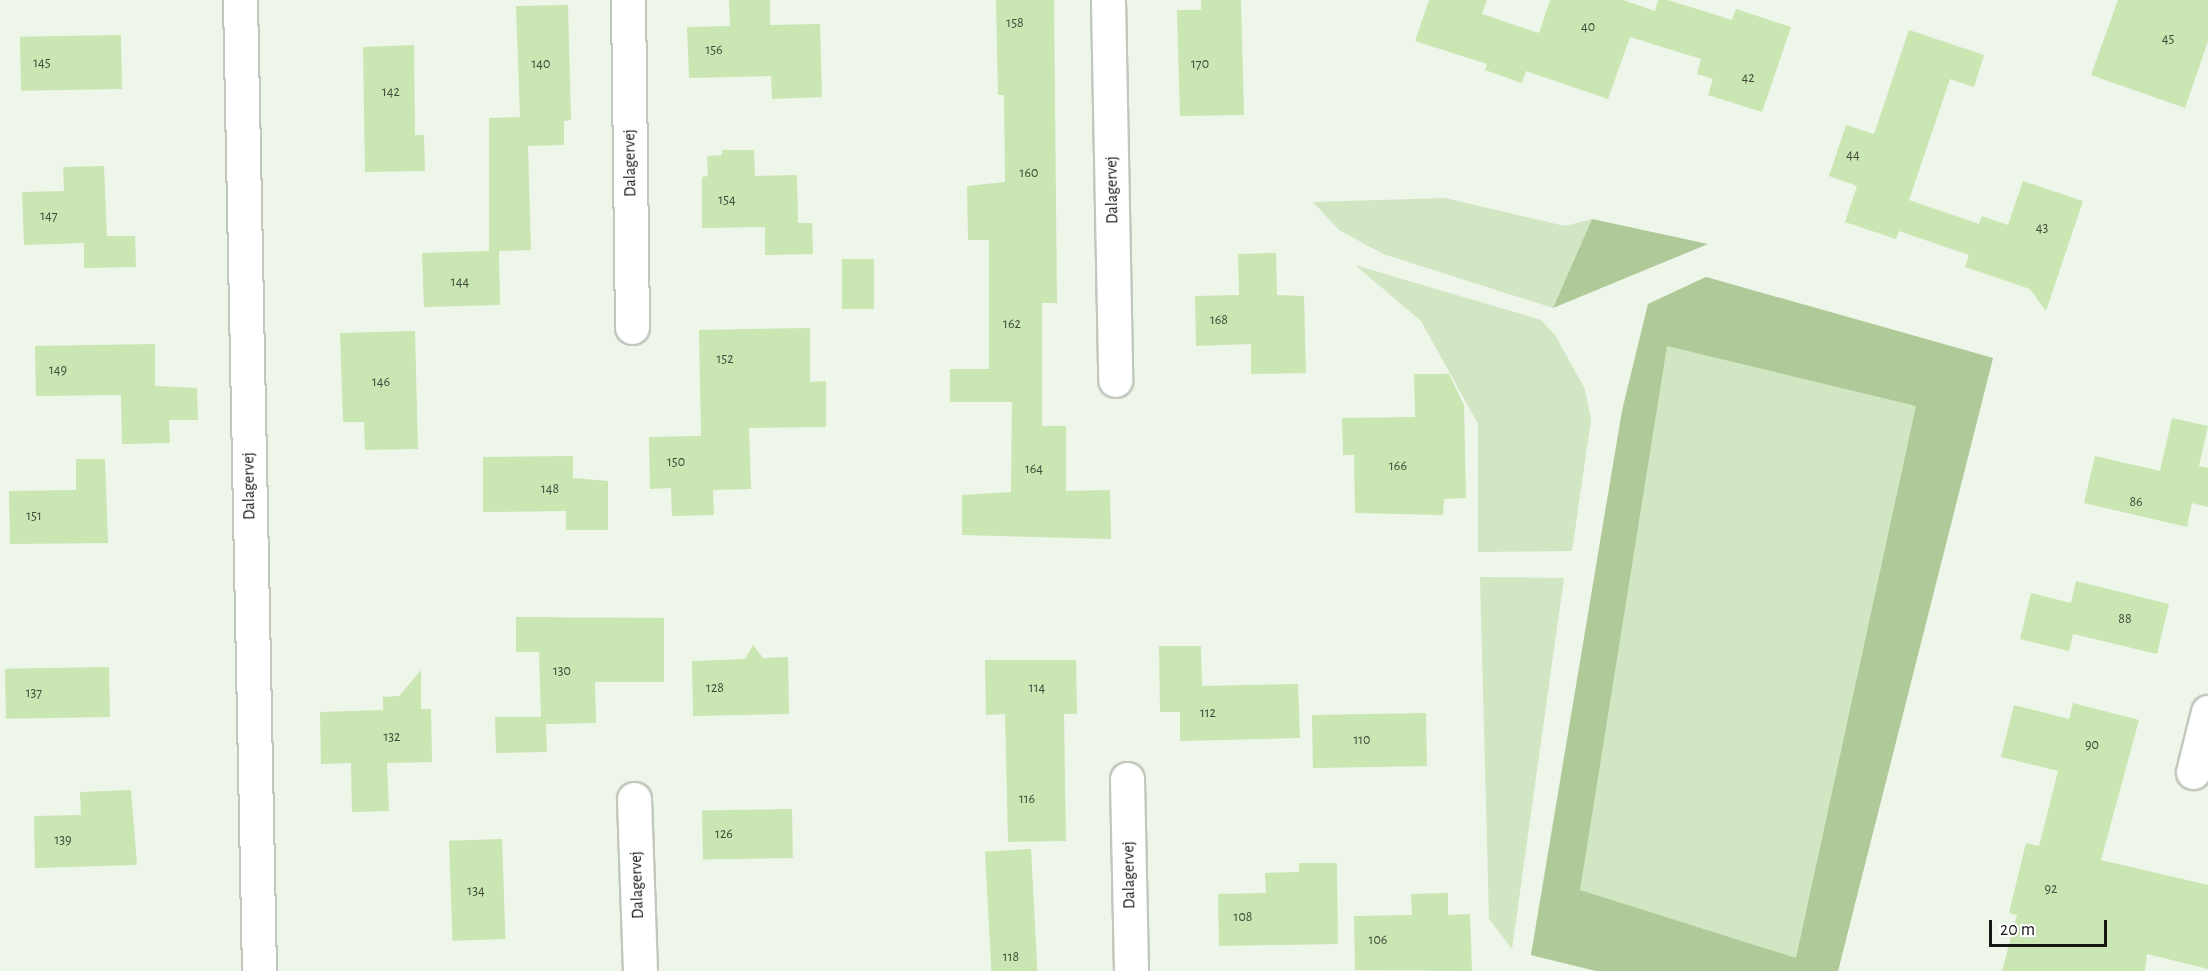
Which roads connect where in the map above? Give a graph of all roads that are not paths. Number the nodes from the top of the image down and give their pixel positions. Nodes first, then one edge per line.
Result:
1 (240, 0) edge
2 (628, 0) edge
3 (1108, 0) edge
4 (632, 327) dead end
5 (1115, 380) dead end
6 (2208, 711) edge
7 (2193, 772) dead end
8 (1127, 779) dead end
9 (634, 799) dead end
10 (259, 971) edge
11 (640, 971) edge
12 (1131, 971) edge

1 - 10 street, Dalagervej
2 - 4 street, Dalagervej
3 - 5 street, Dalagervej
6 - 7 street
8 - 12 street, Dalagervej
9 - 11 street, Dalagervej

